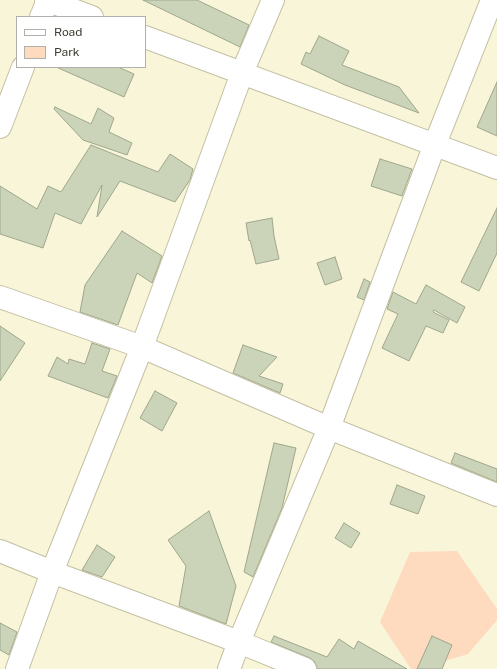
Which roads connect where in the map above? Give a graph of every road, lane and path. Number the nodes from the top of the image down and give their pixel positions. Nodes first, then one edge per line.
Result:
1 (273, 0) edge
2 (492, 0) edge
3 (46, 4) edge
4 (88, 16) edge
5 (146, 37) edge
6 (22, 68) edge
7 (242, 73) junction
8 (0, 127) edge
9 (436, 144) junction
10 (497, 168) edge
11 (0, 297) edge
12 (142, 346) junction
13 (329, 428) junction
14 (497, 495) edge
15 (0, 551) edge
16 (52, 572) junction
17 (239, 642) junction
18 (17, 669) edge
19 (229, 669) edge
20 (305, 669) edge

1 - 7 street
2 - 9 street
3 - 4 street
5 - 7 street
6 - 8 street
7 - 9 street
7 - 12 street
9 - 10 street
9 - 13 street
11 - 12 street
12 - 13 street
12 - 16 street
13 - 14 street
13 - 17 street
15 - 16 street
16 - 17 street
16 - 18 street
17 - 19 street
17 - 20 street

